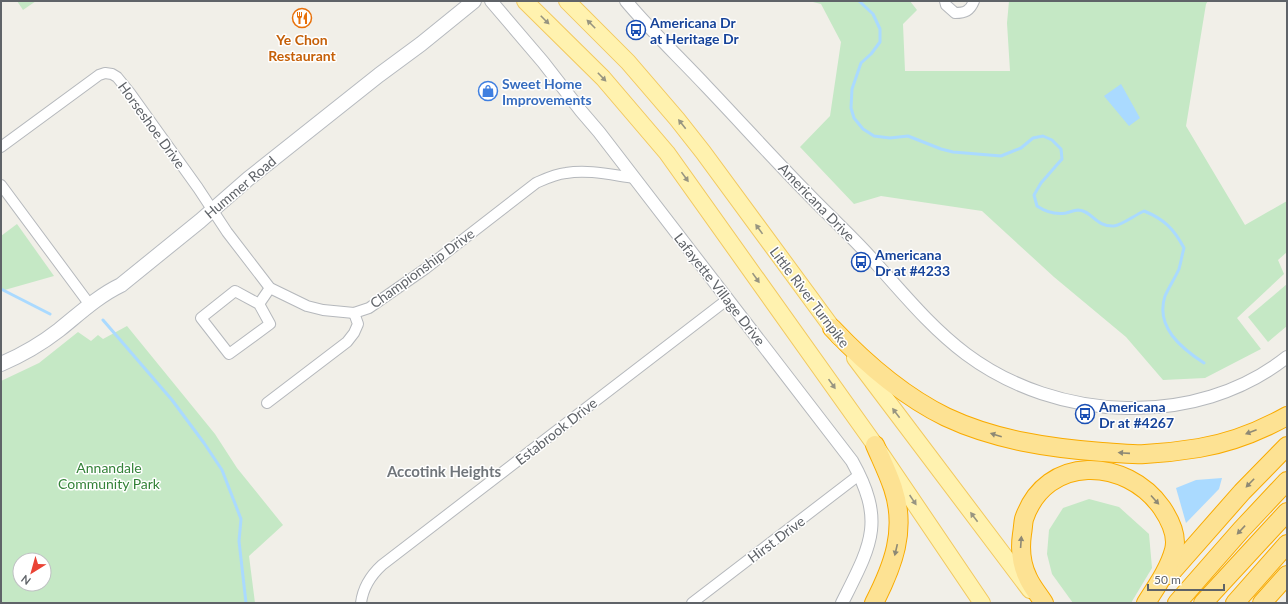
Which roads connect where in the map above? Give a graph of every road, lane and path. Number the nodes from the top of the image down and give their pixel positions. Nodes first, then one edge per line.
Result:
1 (474, 1) edge
2 (491, 1) edge
3 (525, 1) edge
4 (567, 1) edge
5 (946, 1) edge
6 (974, 1) edge
7 (627, 3) edge
8 (1, 147) edge
9 (634, 178) junction
10 (1, 185) edge
11 (212, 210) junction
12 (270, 288) junction
13 (728, 299) junction
14 (259, 304) junction
15 (90, 305) junction
16 (354, 312) junction
17 (832, 328) junction
18 (1287, 357) edge
19 (1, 364) edge
20 (267, 403) dead end
21 (1287, 416) edge
22 (875, 445) junction
23 (1287, 446) edge
24 (859, 475) junction
25 (1287, 481) edge
26 (1287, 512) edge
27 (1287, 544) edge
28 (1287, 575) edge
29 (361, 603) edge
30 (692, 603) edge
31 (842, 603) edge
32 (874, 603) edge
33 (982, 603) edge
34 (1041, 603) edge
35 (1044, 603) edge
36 (1146, 603) edge
37 (1177, 603) edge
38 (1203, 603) edge
39 (1235, 603) edge
40 (1262, 603) edge

1 - 11 main road, Hummer Road
2 - 9 street, Lafayette Village Drive
3 -> 22 main road
17 -> 4 main road, Little River Turnpike
5 - 6 street
7 - 18 street, Americana Drive
8 - 11 street, Horseshoe Drive
9 - 13 street, Lafayette Village Drive
9 - 16 street, Championship Drive
10 - 15 street
11 - 12 street, Championship Drive
11 - 15 main road, Hummer Road
12 - 14 street
12 - 16 street, Championship Drive
13 - 24 street, Lafayette Village Drive
13 - 29 street, Estabrook Drive
14 - 14 street
15 - 19 main road, Hummer Road
16 - 20 street
21 -> 17 highway
34 -> 17 main road, Little River Turnpike
22 -> 32 highway
22 -> 33 main road
23 -> 36 highway
24 - 30 street, Hirst Drive
24 - 31 street, Lafayette Village Drive
25 -> 37 highway
26 - 38 highway
27 - 39 highway
28 - 40 highway
35 -> 36 highway

